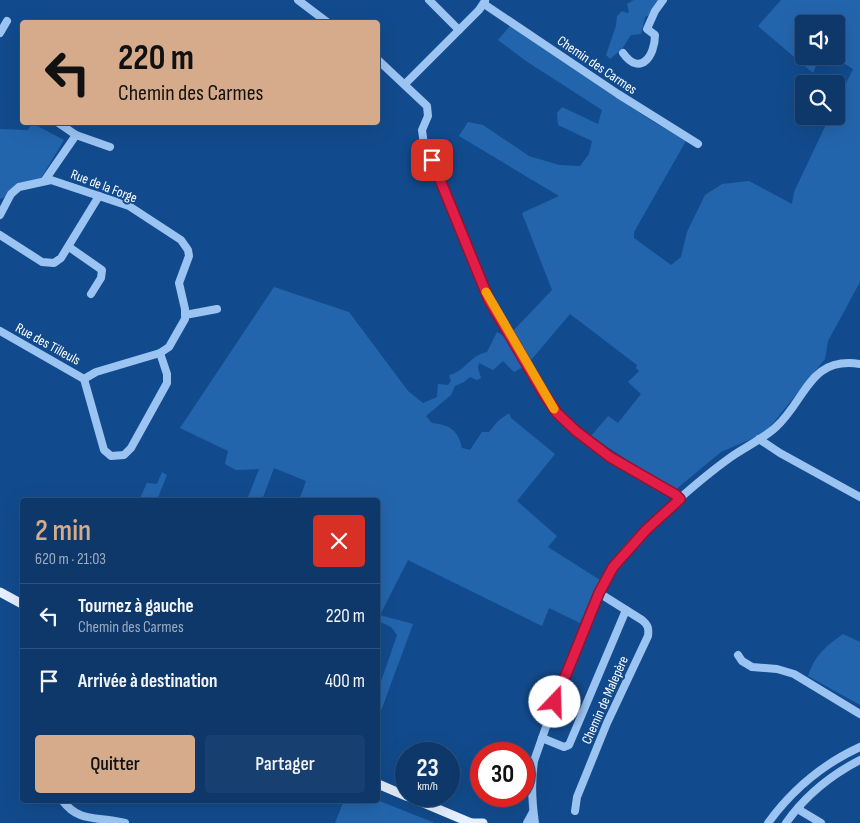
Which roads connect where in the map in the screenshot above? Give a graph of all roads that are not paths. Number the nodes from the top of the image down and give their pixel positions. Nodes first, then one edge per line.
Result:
1 (298, 0) edge
2 (429, 0) edge
3 (663, 0) edge
4 (485, 2) edge
5 (324, 20) edge
6 (7, 21) dead end
7 (459, 30) junction
8 (0, 33) edge
9 (623, 53) dead end
10 (380, 62) edge
11 (405, 84) junction
12 (61, 125) edge
13 (76, 135) junction
14 (698, 144) dead end
15 (110, 147) dead end
16 (45, 180) junction
17 (99, 196) junction
18 (1, 210) edge
19 (0, 235) edge
20 (69, 247) junction
21 (90, 294) dead end
22 (217, 309) dead end
23 (185, 314) junction
24 (0, 332) edge
25 (160, 353) junction
26 (860, 364) edge
27 (84, 379) junction
28 (759, 439) junction
29 (860, 497) edge
30 (680, 499) junction
31 (0, 592) edge
32 (599, 593) junction
33 (20, 603) edge
34 (626, 610) junction
35 (738, 655) dead end
36 (860, 714) edge
37 (542, 738) junction
38 (860, 747) edge
39 (860, 760) edge
40 (380, 785) edge
41 (395, 791) edge
42 (64, 803) edge
43 (432, 807) edge
44 (799, 807) junction
45 (575, 811) dead end
46 (533, 812) junction
47 (125, 823) edge
48 (471, 823) edge
49 (483, 823) edge
50 (527, 823) edge
51 (535, 823) edge
52 (768, 823) edge
53 (786, 823) edge
54 (821, 823) edge

1 - 5 street
2 - 7 street
3 - 9 street
4 - 7 street, Chemin des Carmes
4 - 14 street, Chemin des Carmes
6 - 8 street
7 - 11 street, Chemin des Carmes
10 - 11 street
11 - 30 street
12 - 13 street
13 - 15 street
13 - 16 street
16 - 17 street, Rue de la Forge
16 - 18 street, Rue de la Forge
17 - 20 street
17 - 23 street, Rue de la Forge
19 - 20 street
20 - 21 street
22 - 23 street
23 - 25 street
24 - 27 street, Rue des Tilleuls
25 - 27 street, Rue des Tilleuls
25 - 27 street, Rue des Tilleuls
26 - 28 street
28 - 29 street
28 - 30 street
30 - 32 street
31 - 33 main road
32 - 34 street, Chemin de Malepère
32 - 37 street
34 - 37 street, Chemin de Malepère
34 - 45 street, Chemin de Malepère
35 - 36 street
37 - 46 street
38 - 52 street
39 - 44 street
40 - 41 main road
42 - 47 street
43 - 48 main road
44 - 53 street
44 - 54 street
46 - 50 street
46 - 51 street
48 - 49 main road

